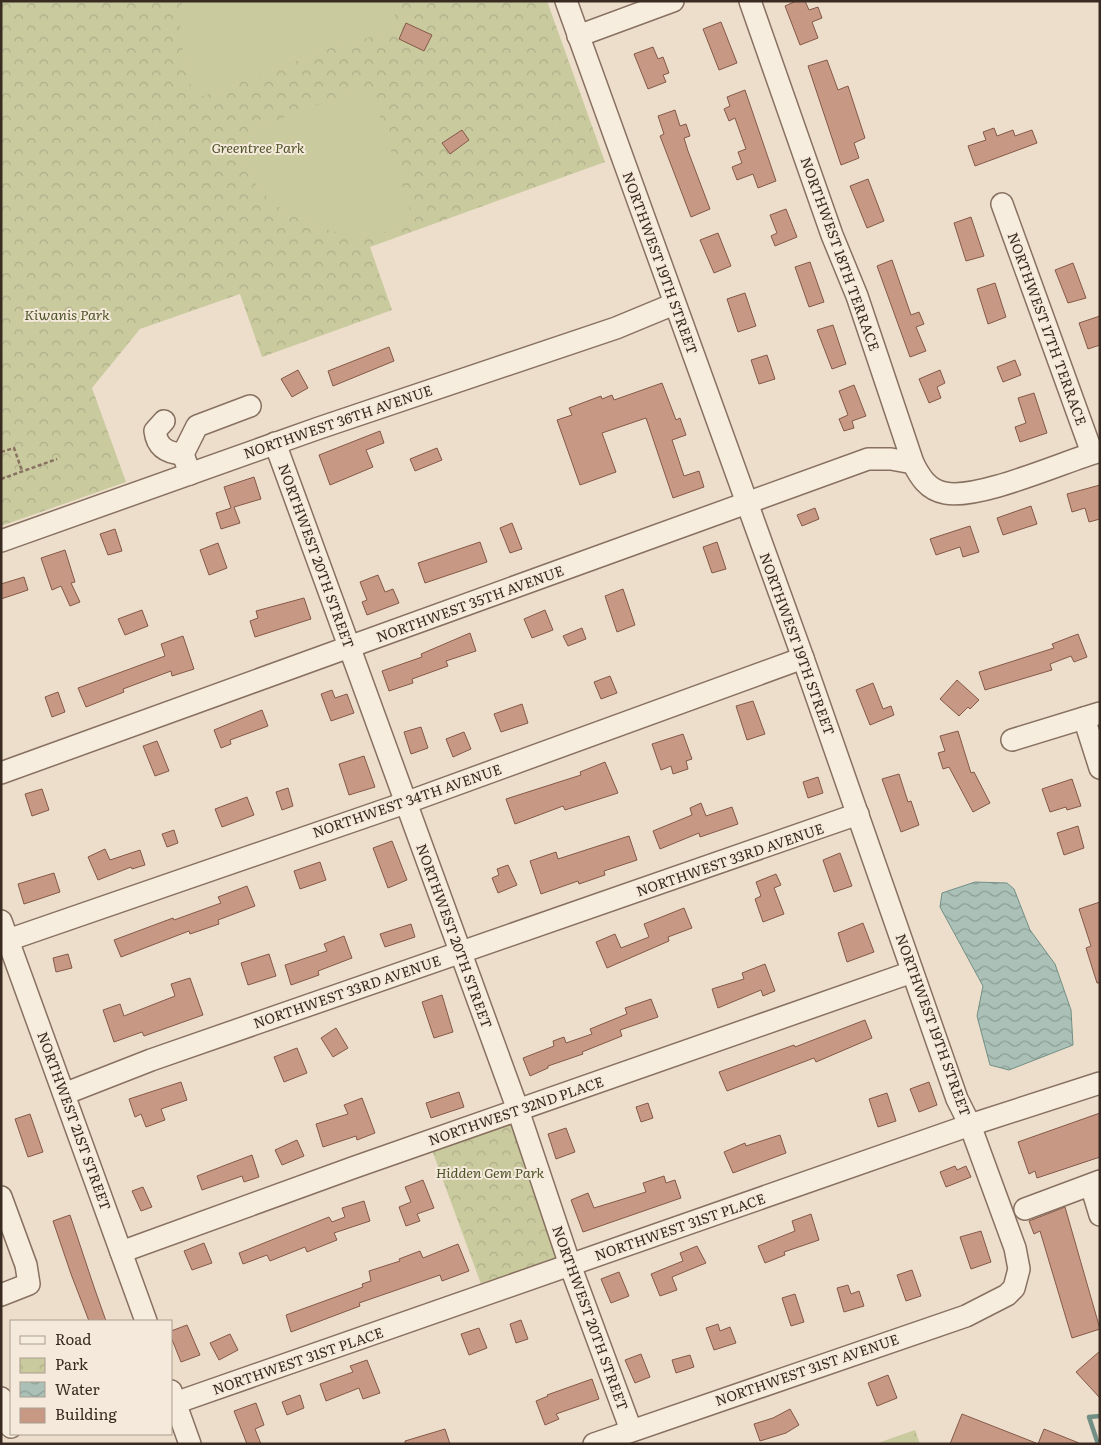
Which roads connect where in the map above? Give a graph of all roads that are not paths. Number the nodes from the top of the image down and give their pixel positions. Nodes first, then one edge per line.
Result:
1 (566, 1) edge
2 (673, 1) edge
3 (750, 1) edge
4 (578, 36) junction
5 (1002, 204) dead end
6 (674, 304) junction
7 (250, 406) dead end
8 (197, 426) junction
9 (275, 443) junction
10 (1096, 452) edge
11 (182, 454) junction
12 (913, 463) junction
13 (190, 474) junction
14 (747, 505) junction
15 (1, 541) edge
16 (349, 648) junction
17 (804, 658) junction
18 (1092, 715) edge
19 (1012, 740) dead end
20 (1100, 768) edge
21 (1, 773) edge
22 (405, 803) junction
23 (858, 814) junction
24 (5, 930) edge
25 (461, 954) junction
26 (912, 972) junction
27 (1100, 1083) edge
28 (64, 1094) junction
29 (518, 1110) junction
30 (970, 1125) junction
31 (1095, 1183) edge
32 (1, 1197) edge
33 (1026, 1208) dead end
34 (1100, 1215) edge
35 (121, 1252) junction
36 (570, 1265) junction
37 (1014, 1288) joint
38 (1, 1294) edge
39 (146, 1320) edge
40 (173, 1397) edge
41 (1, 1398) edge
42 (10, 1424) edge
43 (631, 1430) junction
44 (190, 1444) edge
45 (594, 1444) edge

1 - 4 street, NORTHWEST 19TH STREET
2 - 4 street
3 - 12 street, NORTHWEST 18TH TERRACE
4 - 6 street, NORTHWEST 19TH STREET
5 - 10 street, NORTHWEST 17TH TERRACE
6 - 9 street, NORTHWEST 36TH AVENUE
6 - 14 street, NORTHWEST 19TH STREET
7 - 8 street
8 - 11 street
8 - 11 street
9 - 13 street, NORTHWEST 36TH AVENUE
9 - 16 street, NORTHWEST 20TH STREET
10 - 12 street, NORTHWEST 18TH TERRACE
11 - 13 street
12 - 14 street, NORTHWEST 35TH AVENUE
13 - 15 street, NORTHWEST 36TH AVENUE
14 - 16 street, NORTHWEST 35TH AVENUE
14 - 17 street, NORTHWEST 19TH STREET
16 - 21 street, NORTHWEST 35TH AVENUE
16 - 22 street, NORTHWEST 20TH STREET
17 - 22 street, NORTHWEST 34TH AVENUE
17 - 23 street, NORTHWEST 19TH STREET
18 - 19 street
18 - 20 street
22 - 24 street, NORTHWEST 34TH AVENUE
22 - 25 street, NORTHWEST 20TH STREET
23 - 25 street, NORTHWEST 33RD AVENUE
23 - 26 street, NORTHWEST 19TH STREET
24 - 28 street, NORTHWEST 21ST STREET
25 - 28 street, NORTHWEST 33RD AVENUE
25 - 29 street, NORTHWEST 20TH STREET
26 - 29 street, NORTHWEST 32ND PLACE
26 - 30 street, NORTHWEST 19TH STREET
27 - 30 street, NORTHWEST 31ST PLACE
28 - 35 street, NORTHWEST 21ST STREET
29 - 35 street, NORTHWEST 32ND PLACE
29 - 36 street, NORTHWEST 20TH STREET
30 - 36 street, NORTHWEST 31ST PLACE
30 - 37 street, NORTHWEST 19TH STREET
31 - 33 street
31 - 34 street
32 - 38 street
35 - 39 street, NORTHWEST 21ST STREET
36 - 40 street, NORTHWEST 31ST PLACE
36 - 43 street, NORTHWEST 20TH STREET
37 - 43 street, NORTHWEST 31ST AVENUE
40 - 44 street
41 - 42 street
43 - 45 street, NORTHWEST 31ST AVENUE

